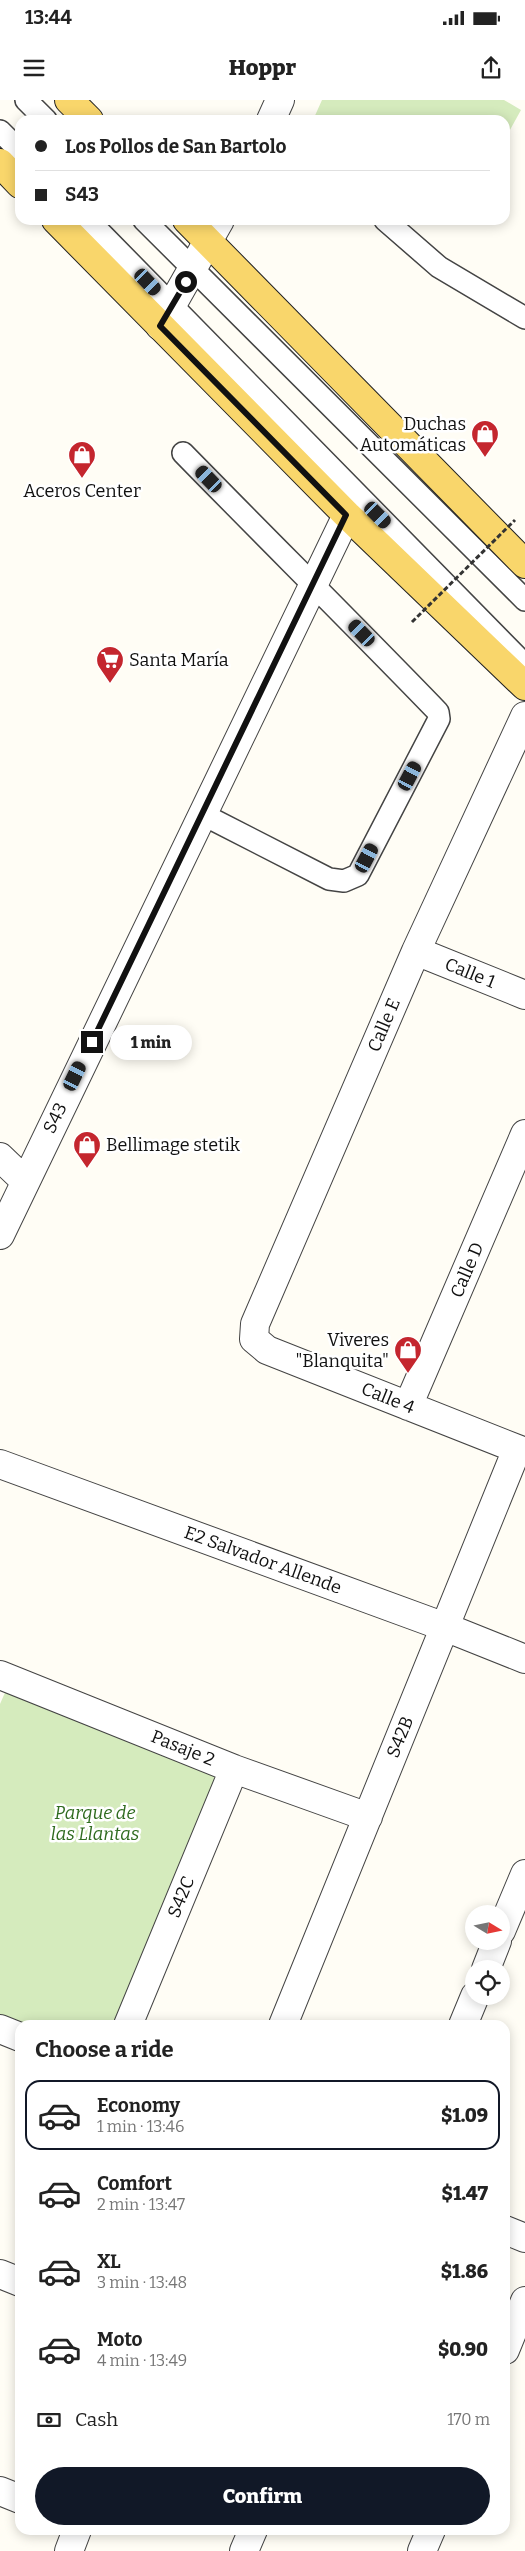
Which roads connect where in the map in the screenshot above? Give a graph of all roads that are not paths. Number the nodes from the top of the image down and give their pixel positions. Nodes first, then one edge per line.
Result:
1 (26, 100) edge
2 (69, 100) edge
3 (41, 115) edge
4 (84, 115) edge
5 (0, 131) edge
6 (15, 146) edge
7 (0, 163) edge
8 (15, 179) edge
9 (62, 225) edge
10 (92, 225) edge
11 (149, 225) edge
12 (199, 225) edge
13 (391, 225) edge
14 (214, 231) edge
15 (193, 269) junction
16 (166, 316) junction
17 (525, 318) edge
18 (183, 453) dead end
19 (346, 515) junction
20 (525, 564) edge
21 (312, 585) junction
22 (525, 600) edge
23 (525, 666) edge
24 (525, 686) edge
25 (525, 716) edge
26 (202, 814) junction
27 (416, 951) junction
28 (525, 996) edge
29 (525, 1134) edge
30 (0, 1157) edge
31 (25, 1182) junction
32 (0, 1235) edge
33 (254, 1339) joint
34 (408, 1406) junction
35 (521, 1450) edge
36 (0, 1464) edge
37 (445, 1627) junction
38 (525, 1659) edge
39 (0, 1675) edge
40 (234, 1769) junction
41 (368, 1817) junction
42 (525, 1874) edge
43 (510, 1910) edge
44 (471, 2005) edge
45 (130, 2020) edge
46 (285, 2020) edge
47 (465, 2020) edge
48 (0, 2029) edge
49 (15, 2035) edge
50 (510, 2232) edge
51 (525, 2238) edge
52 (0, 2274) edge
53 (15, 2280) edge
54 (525, 2301) edge
55 (510, 2338) edge
56 (0, 2491) edge
57 (15, 2497) edge
58 (75, 2535) edge
59 (251, 2535) edge
60 (429, 2535) edge
61 (69, 2551) edge
62 (244, 2551) edge
63 (422, 2551) edge

1 - 3 lane
2 - 4 main road
5 - 6 lane
7 - 8 main road
9 - 16 main road
10 - 16 lane
11 - 15 lane
12 - 14 main road
13 - 17 lane
14 - 15 street
14 - 20 main road
15 - 16 street
15 - 22 lane
16 - 19 main road
16 - 23 lane
18 - 21 lane
19 - 21 street, S43
19 - 24 main road
21 - 26 street, S43
21 - 26 lane
25 - 27 street, Calle E
26 - 31 street, S43
27 - 28 street, Calle 1
27 - 33 street, Calle E
29 - 34 street, Calle D
30 - 31 street
31 - 32 street, S43
33 - 34 street, Calle 4
34 - 35 street, Calle 4
35 - 37 street, S42B
36 - 37 street, E2 Salvador Allende
37 - 38 street, E2 Salvador Allende
37 - 41 street, S42B
39 - 40 street, Pasaje 2
40 - 41 street, Pasaje 2
40 - 45 street, S42C
41 - 46 street, S42B
42 - 43 street
44 - 47 street
48 - 49 street
50 - 51 street
52 - 53 street
54 - 55 street
56 - 57 street
58 - 61 street
59 - 62 street
60 - 63 street

